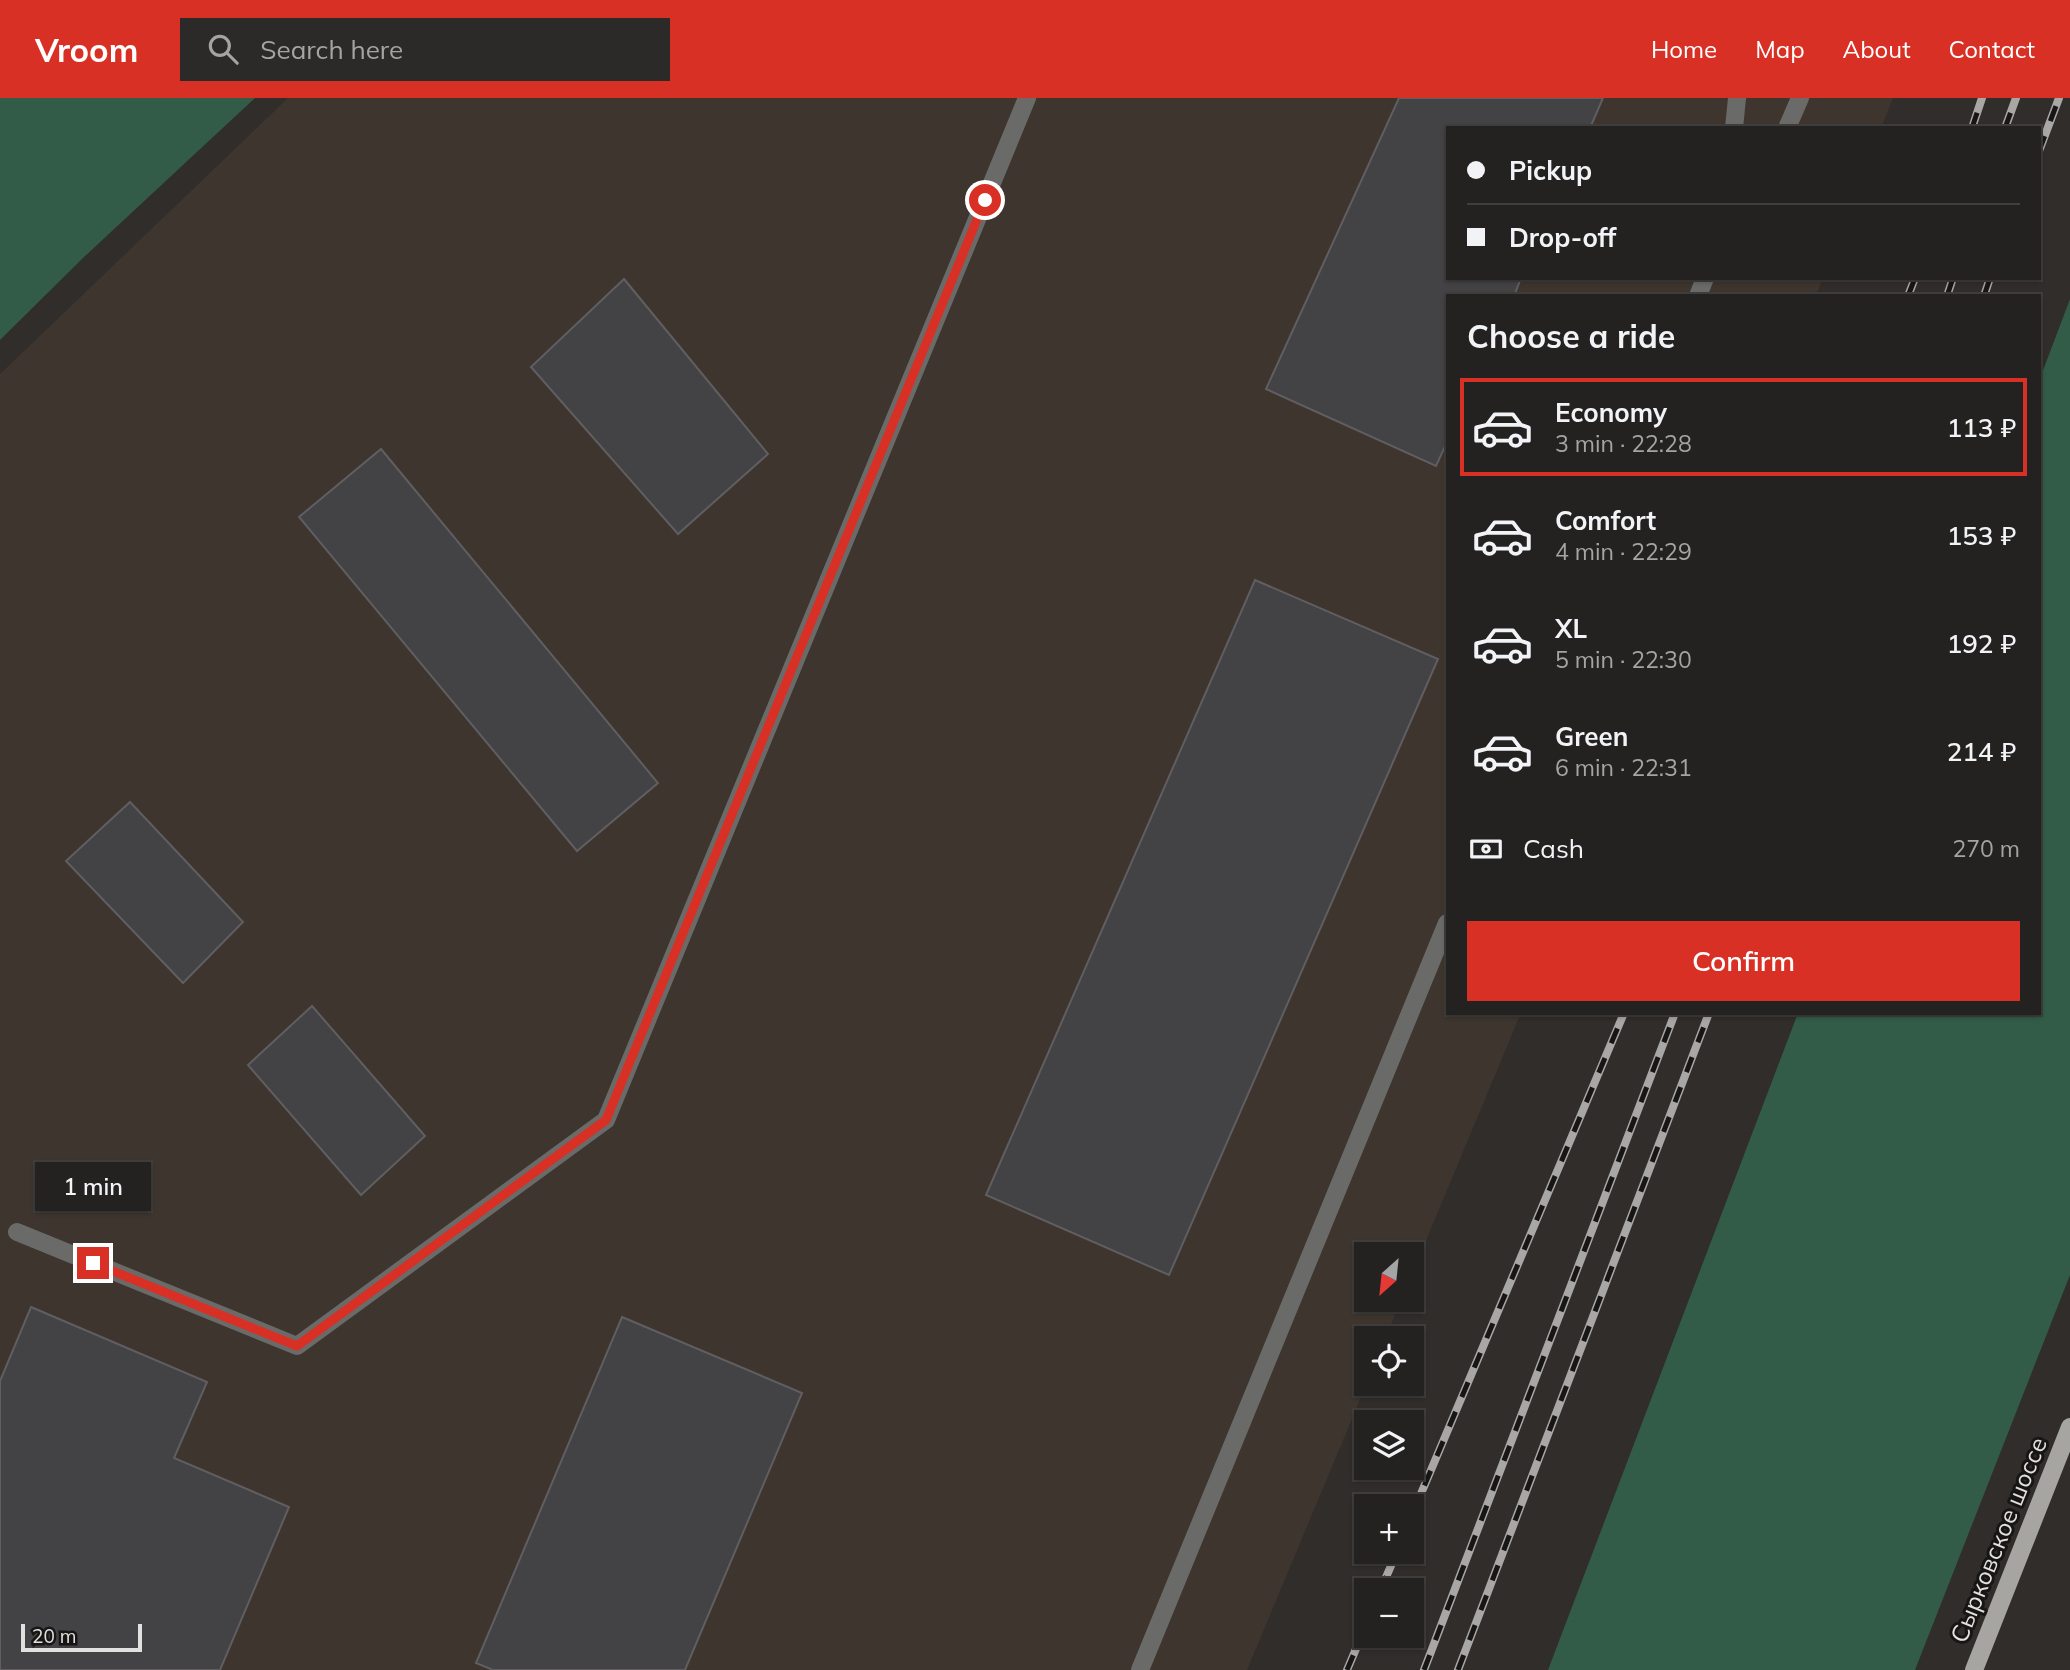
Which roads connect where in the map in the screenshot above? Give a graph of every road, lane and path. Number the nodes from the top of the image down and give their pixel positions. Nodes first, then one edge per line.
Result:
1 (1027, 98) edge
2 (1737, 98) edge
3 (1800, 98) edge
4 (1734, 126) edge
5 (1788, 126) edge
6 (1446, 925) edge
7 (17, 1232) dead end
8 (2070, 1427) edge
9 (1140, 1670) edge
10 (1974, 1670) edge

1 - 7 lane
2 - 4 lane
3 - 5 lane
6 - 9 lane
8 - 10 main road, Сырковское шоссе

